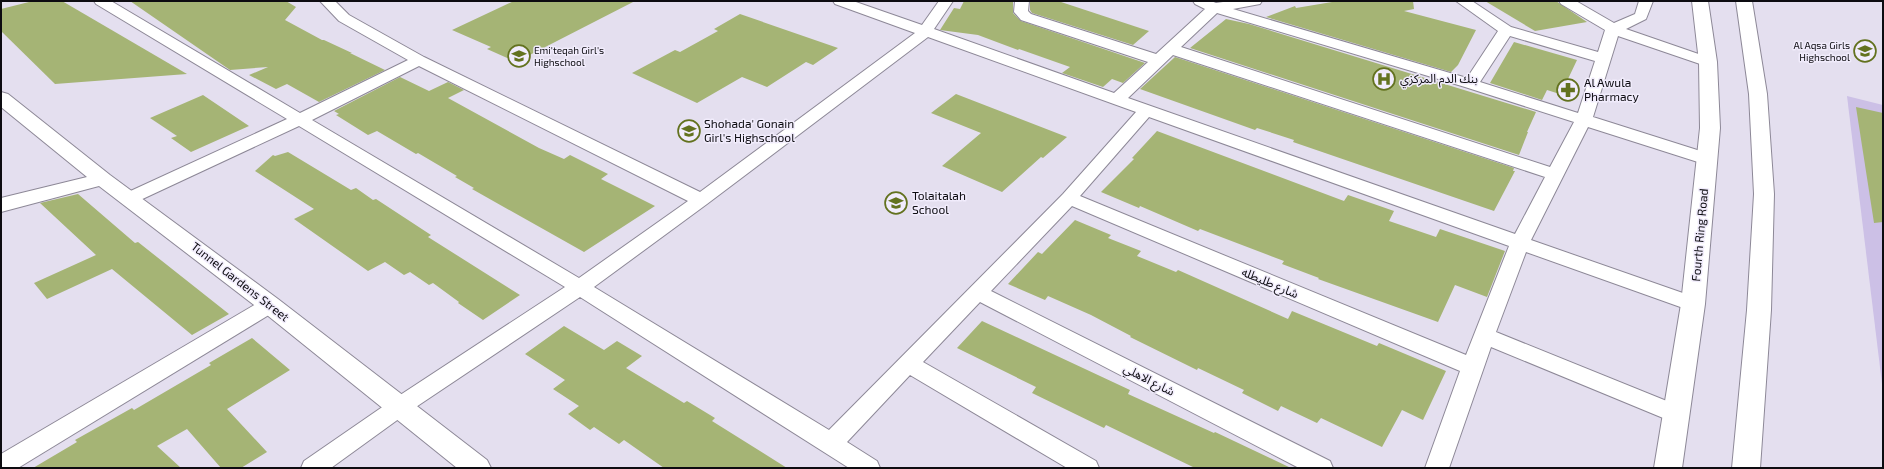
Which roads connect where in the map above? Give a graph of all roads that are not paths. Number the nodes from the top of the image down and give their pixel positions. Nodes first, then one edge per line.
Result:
1 (101, 1) edge
2 (327, 1) edge
3 (840, 1) edge
4 (946, 1) edge
5 (1022, 1) edge
6 (1200, 1) edge
7 (1255, 1) edge
8 (1463, 1) edge
9 (1566, 1) edge
10 (1646, 1) edge
11 (1700, 1) edge
12 (1744, 1) edge
13 (1214, 8) junction
14 (1613, 29) junction
15 (1506, 30) junction
16 (925, 32) junction
17 (1171, 49) junction
18 (1604, 59) junction
19 (419, 60) junction
20 (1158, 60) junction
21 (1708, 62) junction
22 (1471, 84) junction
23 (1, 98) edge
24 (1117, 99) junction
25 (1146, 110) junction
26 (1584, 119) junction
27 (299, 120) junction
28 (1707, 159) junction
29 (1556, 175) junction
30 (103, 178) junction
31 (130, 198) junction
32 (1069, 198) junction
33 (701, 200) junction
34 (1, 205) edge
35 (1520, 243) junction
36 (580, 288) junction
37 (977, 292) junction
38 (1693, 304) junction
39 (270, 305) junction
40 (1485, 336) junction
41 (908, 364) junction
42 (1472, 367) junction
43 (399, 407) junction
44 (1676, 414) junction
45 (831, 444) junction
46 (1, 466) edge
47 (313, 468) edge
48 (476, 468) edge
49 (868, 468) edge
50 (1087, 468) edge
51 (1321, 468) edge
52 (1437, 468) edge
53 (1668, 468) edge
54 (1746, 468) edge

1 - 27 street
2 - 19 street
3 - 16 street
4 - 16 street
5 - 20 street
6 - 13 street
7 - 13 street
8 - 15 street
9 - 14 street
10 - 14 street
11 - 21 main road, Fourth Ring Road
12 - 54 main road
13 - 17 street
13 - 22 street
14 - 18 street
14 - 21 street
15 - 18 street
15 - 22 street
16 - 24 street
16 - 33 street
17 - 20 street
17 - 29 street
18 - 26 street
19 - 27 street
19 - 33 street
20 - 24 street
21 - 28 main road, Fourth Ring Road
22 - 26 street
23 - 30 main road, Tunnel Gardens Street
24 - 25 street
25 - 32 street
25 - 35 street
26 - 28 street
26 - 29 street
27 - 31 street
27 - 36 street
28 - 38 main road, Fourth Ring Road
29 - 35 street
30 - 31 main road, Tunnel Gardens Street
30 - 34 main road
31 - 39 main road, Tunnel Gardens Street
32 - 37 street
32 - 42 street, شارع طليطله
33 - 36 street
35 - 38 street
35 - 40 street
36 - 43 street
36 - 45 street
37 - 41 street
37 - 51 street, شارع الاهلي
38 - 44 main road, Fourth Ring Road
39 - 43 main road, Tunnel Gardens Street
39 - 46 street
40 - 42 street
40 - 44 street
41 - 45 street
41 - 50 street
42 - 52 street
43 - 47 street
43 - 48 main road, Tunnel Gardens Street
44 - 53 main road, Fourth Ring Road
45 - 49 street

